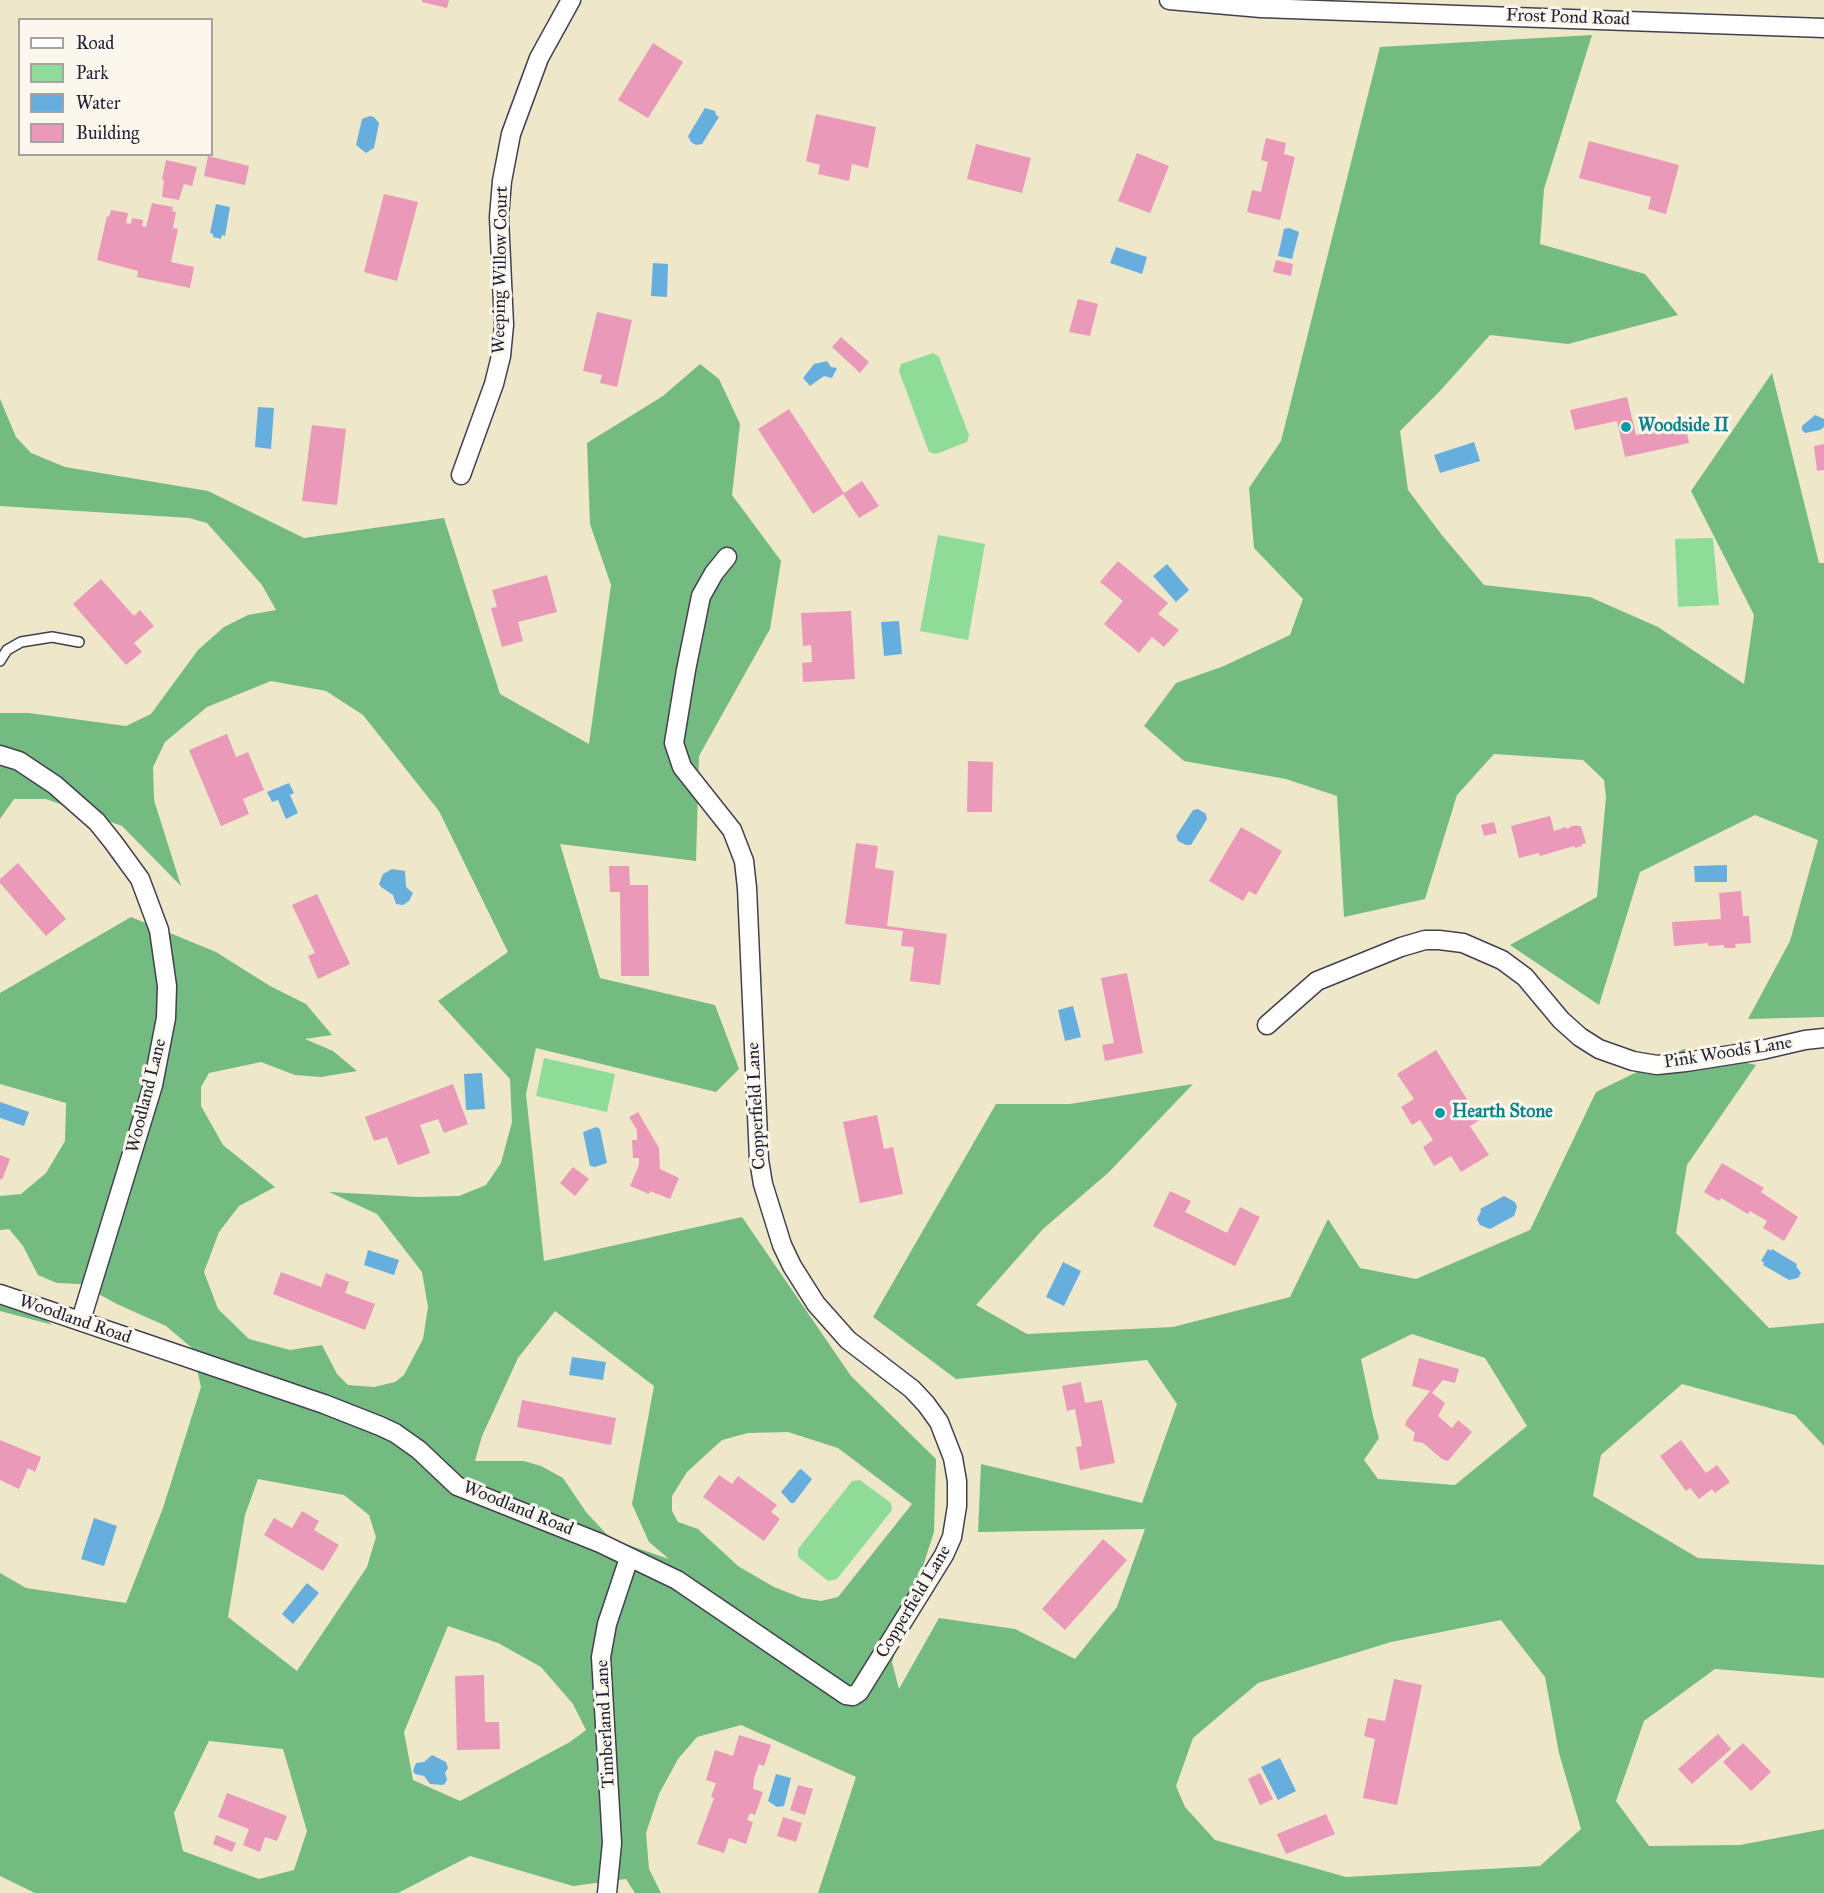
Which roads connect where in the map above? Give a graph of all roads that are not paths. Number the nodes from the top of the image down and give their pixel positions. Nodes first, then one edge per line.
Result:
1 (571, 0) edge
2 (1169, 0) edge
3 (1824, 28) edge
4 (461, 475) dead end
5 (727, 556) dead end
6 (79, 642) dead end
7 (0, 661) edge
8 (0, 755) edge
9 (1267, 1025) dead end
10 (1824, 1038) edge
11 (0, 1294) edge
12 (81, 1320) junction
13 (629, 1558) junction
14 (853, 1696) joint
15 (607, 1893) edge

1 - 4 street, Weeping Willow Court
2 - 3 street, Frost Pond Road
5 - 14 street, Copperfield Lane
6 - 7 lane
8 - 12 street, Woodland Lane
9 - 10 street, Pink Woods Lane
11 - 12 street, Woodland Road
12 - 13 street, Woodland Road
13 - 14 street, Woodland Road
13 - 15 street, Timberland Lane

